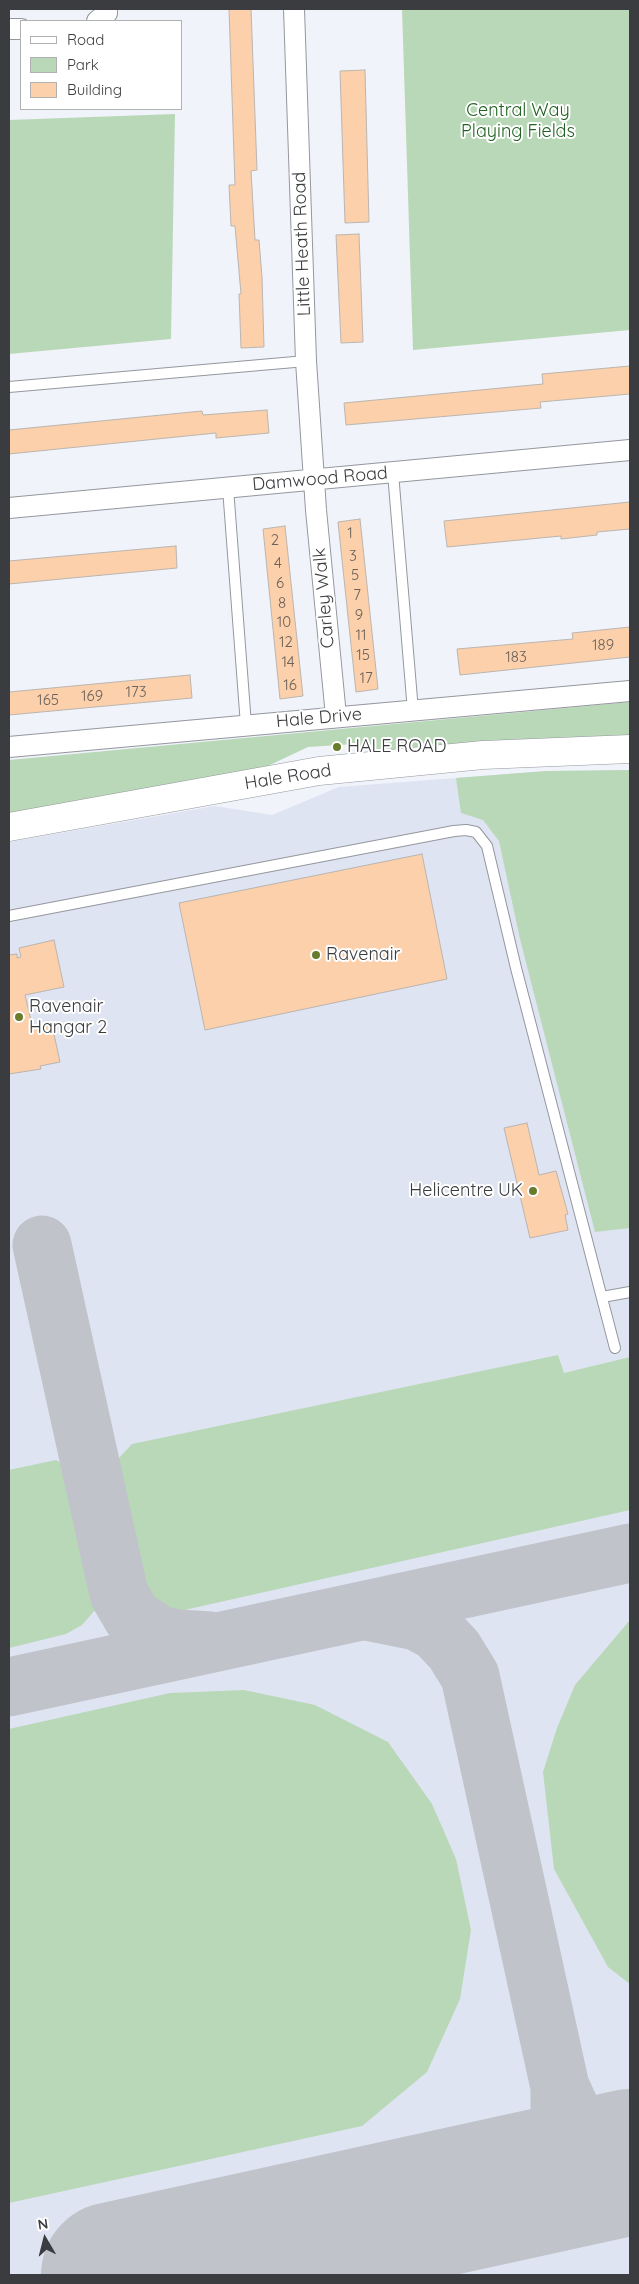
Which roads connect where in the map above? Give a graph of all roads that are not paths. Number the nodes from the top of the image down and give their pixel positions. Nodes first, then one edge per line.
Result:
1 (107, 9) edge
2 (294, 9) edge
3 (98, 20) edge
4 (306, 361) junction
5 (9, 387) edge
6 (630, 450) edge
7 (393, 472) junction
8 (314, 480) junction
9 (228, 488) junction
10 (9, 508) edge
11 (630, 691) edge
12 (413, 711) junction
13 (336, 716) junction
14 (246, 725) junction
15 (9, 747) edge
16 (630, 749) edge
17 (9, 826) edge
18 (9, 916) edge
19 (630, 1292) edge
20 (602, 1297) junction
21 (616, 1348) dead end

1 - 3 street
2 - 4 street, Little Heath Road
4 - 5 lane
4 - 8 street, Little Heath Road
6 - 7 street, Damwood Road
7 - 8 street, Damwood Road
7 - 12 lane
8 - 9 street, Damwood Road
8 - 13 street, Carley Walk
9 - 10 street, Damwood Road
9 - 14 lane
11 - 12 street, Hale Drive
12 - 13 street, Hale Drive
13 - 14 street, Hale Drive
14 - 15 street, Hale Drive
16 - 17 street, Hale Road
18 - 20 lane
19 - 20 lane
20 - 21 lane

